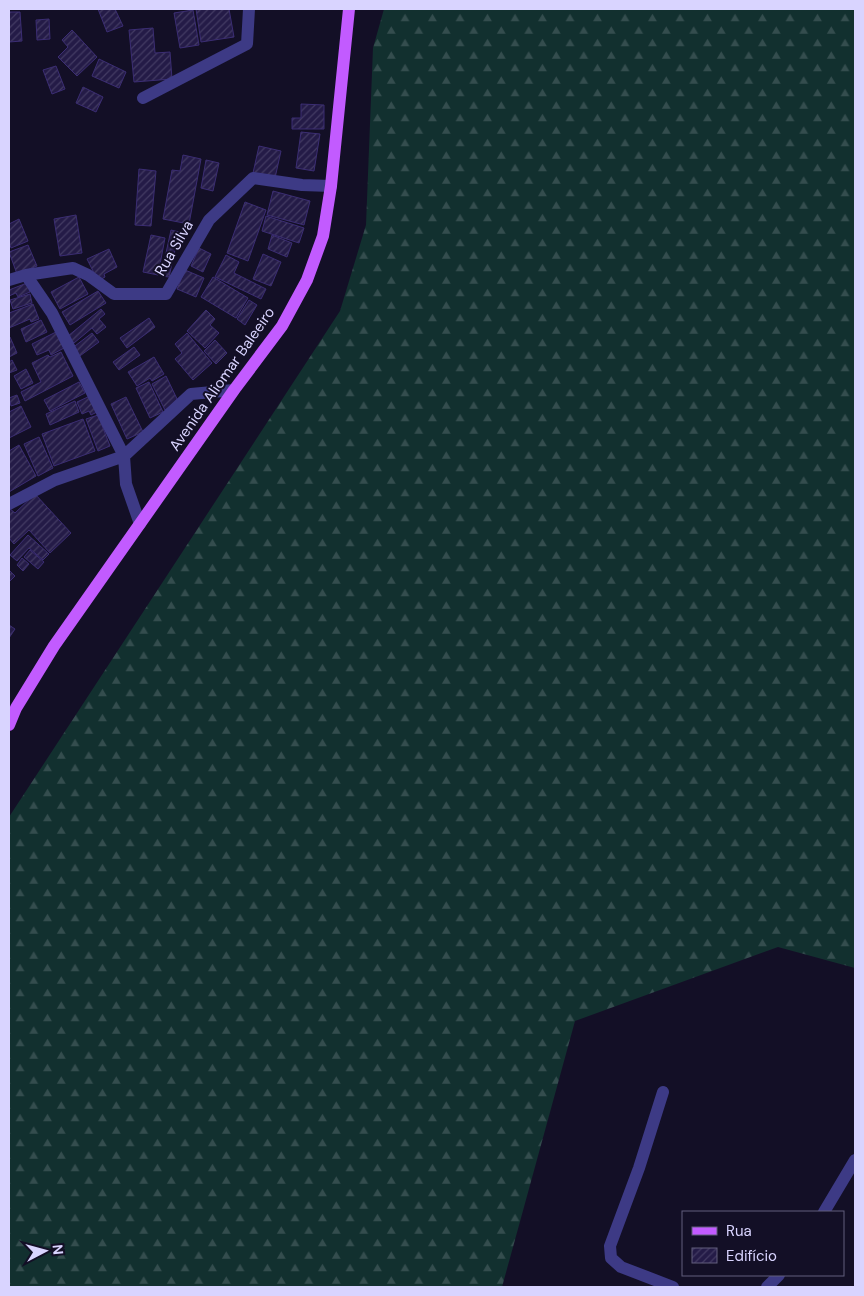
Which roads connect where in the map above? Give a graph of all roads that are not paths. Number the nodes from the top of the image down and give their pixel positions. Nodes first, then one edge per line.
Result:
1 (249, 9) edge
2 (349, 9) edge
3 (143, 98) dead end
4 (331, 186) junction
5 (26, 275) junction
6 (9, 280) edge
7 (234, 390) junction
8 (124, 456) junction
9 (9, 504) edge
10 (140, 524) junction
11 (12, 707) edge
12 (9, 725) edge
13 (663, 1092) dead end
14 (855, 1160) edge
15 (825, 1211) edge
16 (778, 1276) edge
17 (673, 1287) edge
18 (767, 1287) edge

1 - 3 street
2 - 4 main road, Avenida Aliomar Baleeiro
4 - 5 street, Rua Silva
4 - 7 main road, Avenida Aliomar Baleeiro
5 - 6 street, Rua Silva
5 - 8 street
7 - 8 street
7 - 10 main road, Avenida Aliomar Baleeiro
8 - 9 street
8 - 10 street
10 - 11 main road, Avenida Aliomar Baleeiro
11 - 12 main road, Avenida Aliomar Baleeiro
13 - 17 street
14 - 15 street
16 - 18 street

